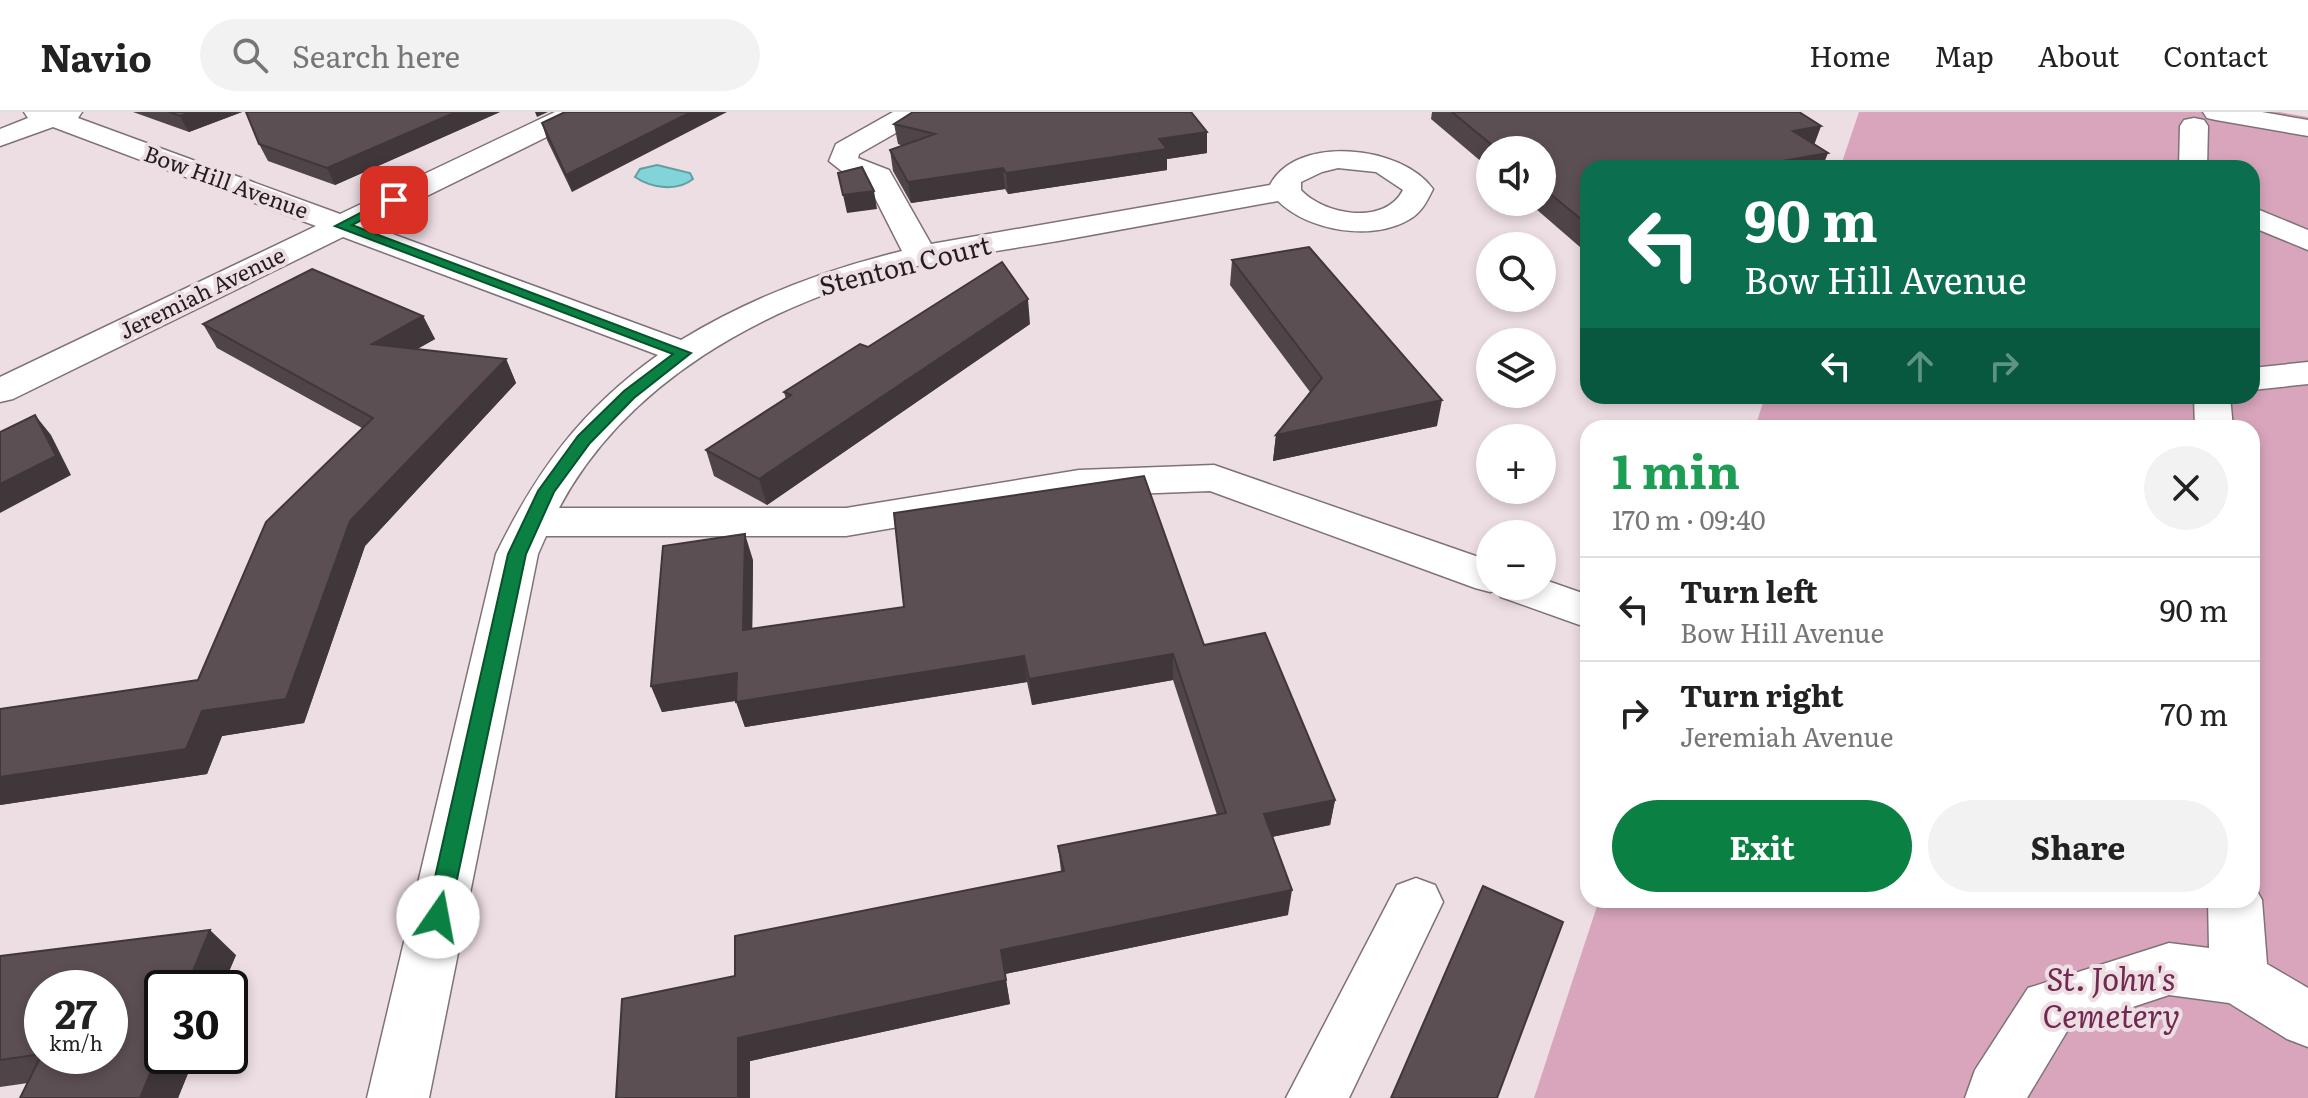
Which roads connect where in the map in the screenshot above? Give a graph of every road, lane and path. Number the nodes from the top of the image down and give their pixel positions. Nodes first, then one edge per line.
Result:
1 (576, 112) edge
2 (913, 112) edge
3 (53, 114) edge
4 (2205, 119) edge
5 (2308, 128) edge
6 (0, 138) edge
7 (2195, 160) edge
8 (1287, 191) dead end
9 (2260, 220) edge
10 (342, 226) junction
11 (2308, 241) edge
12 (921, 256) junction
13 (684, 353) junction
14 (2308, 373) edge
15 (2260, 378) edge
16 (0, 391) edge
17 (532, 522) junction
18 (1476, 572) edge
19 (1555, 600) edge
20 (1580, 609) edge
21 (1416, 902) dead end
22 (2235, 908) edge
23 (2239, 978) junction
24 (2308, 1019) edge
25 (398, 1098) edge
26 (1317, 1098) edge
27 (1996, 1098) edge

1 - 10 street, Jeremiah Avenue
2 - 12 street
3 - 6 street
3 - 10 street, Bow Hill Avenue
4 - 5 street
4 - 7 street
8 - 12 street, Stenton Court
9 - 11 street
10 - 13 street, Bow Hill Avenue
10 - 16 street, Jeremiah Avenue
12 - 13 street, Stenton Court
13 - 17 street, Stenton Court
14 - 15 street
17 - 18 street
17 - 25 street, Stenton Court
19 - 20 street
21 - 26 street
22 - 23 street
23 - 24 street
23 - 27 street

